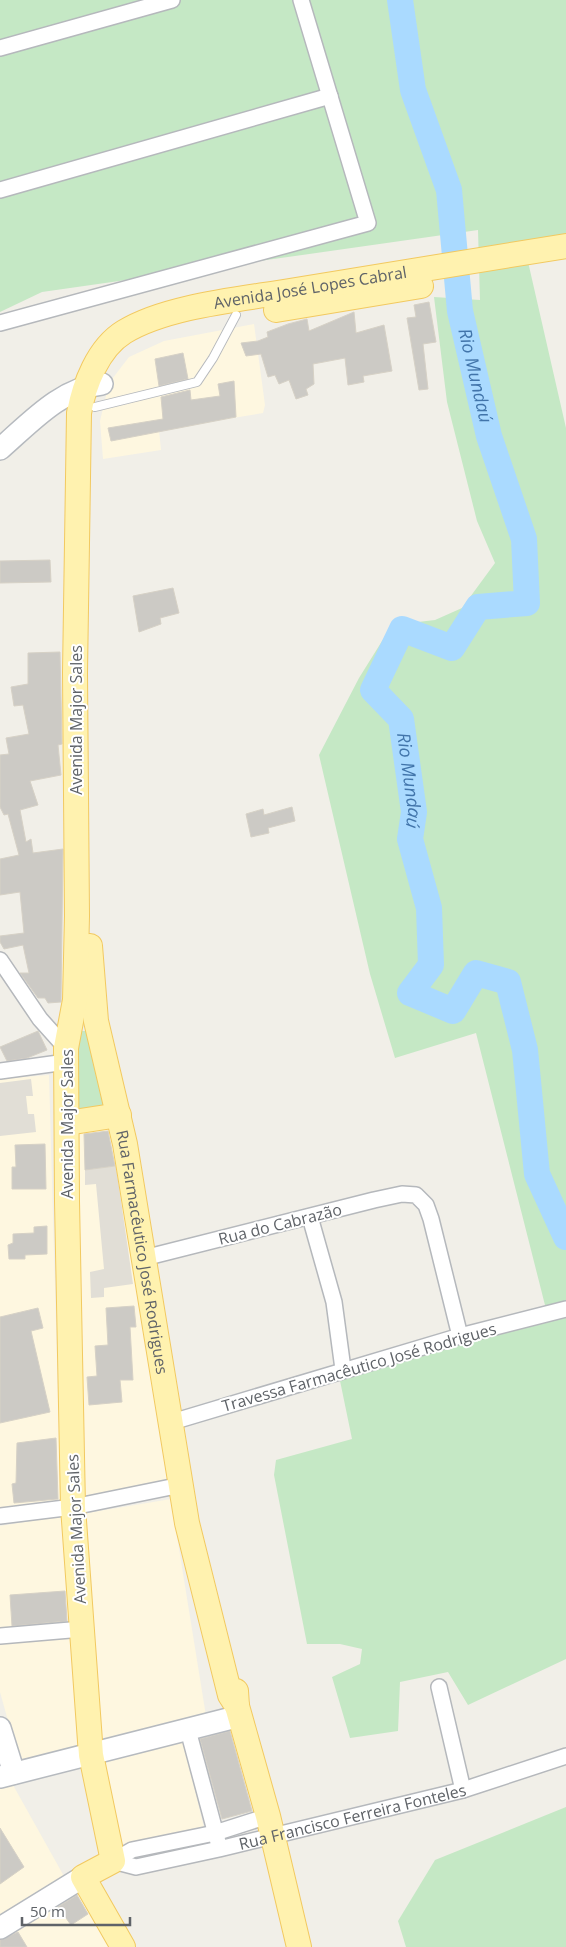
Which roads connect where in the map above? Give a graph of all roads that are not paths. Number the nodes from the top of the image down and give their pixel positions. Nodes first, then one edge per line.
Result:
1 (172, 0) edge
2 (302, 0) edge
3 (0, 48) edge
4 (330, 96) junction
5 (0, 190) edge
6 (566, 246) edge
7 (566, 262) edge
8 (475, 269) junction
9 (235, 308) junction
10 (0, 323) edge
11 (94, 392) junction
12 (0, 449) edge
13 (83, 833) junction
14 (0, 960) edge
15 (72, 1021) junction
16 (96, 1021) junction
17 (66, 1055) junction
18 (0, 1071) edge
19 (120, 1115) junction
20 (66, 1123) junction
21 (310, 1217) junction
22 (144, 1258) junction
23 (566, 1309) edge
24 (460, 1336) junction
25 (343, 1369) junction
26 (172, 1422) junction
27 (183, 1495) junction
28 (73, 1507) junction
29 (0, 1516) edge
30 (82, 1629) junction
31 (0, 1636) edge
32 (439, 1687) dead end
33 (238, 1711) junction
34 (0, 1728) edge
35 (188, 1730) junction
36 (91, 1755) junction
37 (566, 1756) edge
38 (7, 1775) edge
39 (463, 1790) junction
40 (270, 1826) junction
41 (215, 1833) junction
42 (219, 1849) junction
43 (122, 1855) junction
44 (83, 1877) junction
45 (0, 1928) edge
46 (123, 1947) edge
47 (299, 1947) edge

1 - 3 street
2 - 4 street
4 - 5 street
4 - 10 street
6 - 8 main road, Avenida José Lopes Cabral
7 - 8 main road, Avenida José Lopes Cabral
8 - 9 main road, Avenida José Lopes Cabral
9 - 11 main road, Avenida José Lopes Cabral
9 - 11 lane
11 - 12 main road
11 - 13 main road, Avenida Major Sales
13 - 15 main road, Avenida Major Sales
13 - 16 main road, Avenida Major Sales
14 - 17 street
15 - 16 main road
15 - 17 main road, Avenida Major Sales
16 - 19 main road, Rua Farmacêutico José Rodrigues
17 - 18 street
17 - 20 main road, Avenida Major Sales
19 - 20 main road
19 - 22 main road, Rua Farmacêutico José Rodrigues
20 - 28 main road, Avenida Major Sales
21 - 22 street, Rua do Cabrazão
21 - 24 street, Rua do Cabrazão
21 - 25 street
22 - 26 main road, Rua Farmacêutico José Rodrigues
23 - 24 street, Travessa Farmacêutico José Rodrigues
24 - 25 street, Travessa Farmacêutico José Rodrigues
25 - 26 street, Travessa Farmacêutico José Rodrigues
26 - 27 main road, Rua Farmacêutico José Rodrigues
27 - 28 street
27 - 33 main road, Rua Farmacêutico José Rodrigues
28 - 29 street
28 - 30 main road, Avenida Major Sales
30 - 31 street
30 - 36 main road, Avenida Major Sales
32 - 39 street
33 - 35 main road
33 - 40 main road, Rua Farmacêutico José Rodrigues
34 - 38 main road
35 - 36 main road
35 - 41 street
36 - 38 main road
36 - 43 main road, Avenida Major Sales
37 - 39 street, Rua Francisco Ferreira Fonteles
39 - 40 street, Rua Francisco Ferreira Fonteles
40 - 41 street, Rua Francisco Ferreira Fonteles
40 - 42 street, Rua Francisco Ferreira Fonteles
40 - 47 main road, Rua Farmacêutico José Rodrigues
41 - 42 street
41 - 43 street, Rua Francisco Ferreira Fonteles
42 - 43 street, Rua Francisco Ferreira Fonteles
43 - 44 main road
44 - 45 main road
44 - 46 main road

